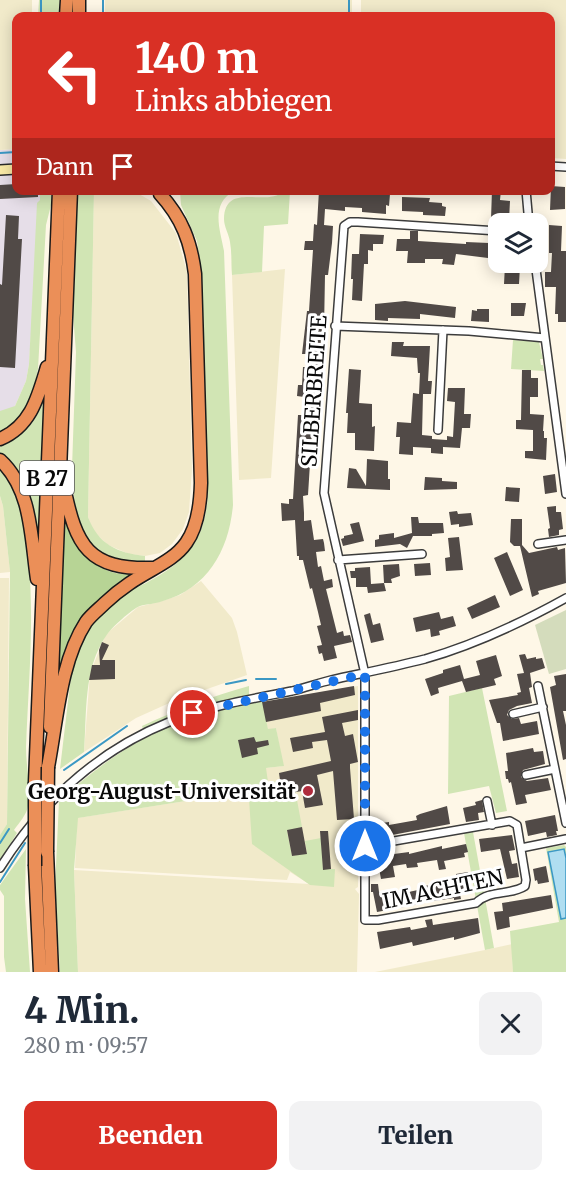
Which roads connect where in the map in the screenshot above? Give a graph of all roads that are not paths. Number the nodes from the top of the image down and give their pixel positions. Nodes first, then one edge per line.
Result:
1 (65, 195) edge
2 (65, 195) edge
3 (164, 195) edge
4 (526, 195) edge
5 (528, 213) edge
6 (488, 230) edge
7 (536, 273) edge
8 (335, 326) junction
9 (443, 330) junction
10 (545, 338) junction
11 (53, 349) junction
12 (438, 430) dead end
13 (0, 439) edge
14 (0, 460) edge
15 (60, 468) junction
16 (566, 494) edge
17 (566, 540) edge
18 (538, 544) dead end
19 (422, 554) dead end
20 (338, 560) junction
21 (154, 568) junction
22 (566, 597) edge
23 (41, 608) junction
24 (365, 674) junction
25 (538, 686) dead end
26 (543, 707) junction
27 (513, 714) dead end
28 (48, 767) junction
29 (555, 769) junction
30 (526, 775) dead end
31 (487, 801) dead end
32 (566, 823) edge
33 (492, 825) junction
34 (566, 839) edge
35 (365, 846) junction
36 (521, 848) junction
37 (0, 868) edge
38 (364, 920) joint
39 (40, 972) edge
40 (52, 972) edge

1 - 11 highway, B 27
2 - 15 highway, B 27
3 - 21 highway
4 - 5 street
6 - 8 street, SILBERBREITE
7 - 10 street
8 - 9 street
8 - 20 street, SILBERBREITE
9 - 10 street
9 - 12 street
10 - 16 street
11 - 13 highway
11 - 23 highway, B 27
14 - 23 highway
15 - 21 highway
15 - 28 highway, B 27
17 - 18 street
19 - 20 street
20 - 24 street, SILBERBREITE
21 - 28 highway
22 - 24 street
23 - 39 highway, B 27, bridge
24 - 35 street, SILBERBREITE
24 - 37 street
25 - 26 street
26 - 27 street
26 - 29 street
28 - 40 highway, B 27, bridge
29 - 30 street
29 - 32 street
31 - 33 street
33 - 35 street, IM ACHTEN
33 - 36 street, IM ACHTEN
34 - 36 street, IM ACHTEN
35 - 38 street, SILBERBREITE
36 - 38 street, IM ACHTEN

